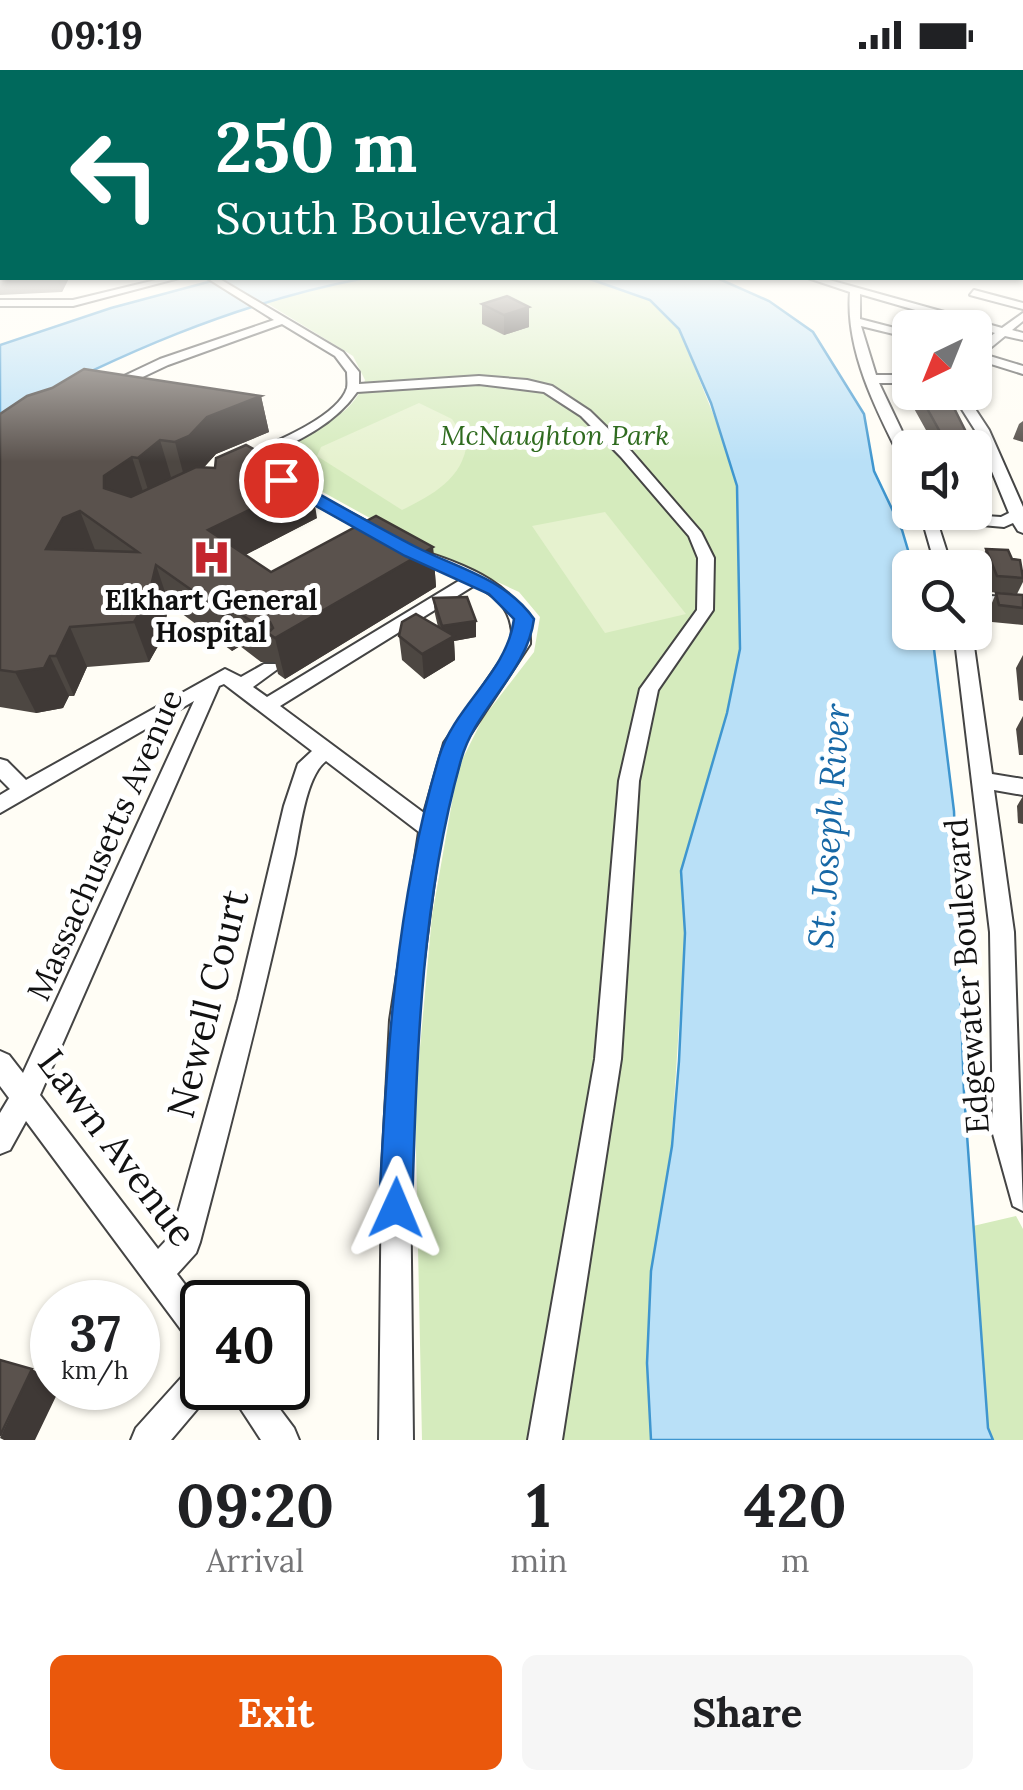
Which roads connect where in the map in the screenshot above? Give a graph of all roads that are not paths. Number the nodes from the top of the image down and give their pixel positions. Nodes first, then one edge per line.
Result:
1 (244, 334) edge
2 (306, 334) edge
3 (857, 334) edge
4 (992, 360) edge
5 (1023, 370) edge
6 (873, 379) junction
7 (892, 379) edge
8 (355, 388) junction
9 (92, 396) edge
10 (969, 410) edge
11 (898, 430) edge
12 (245, 460) junction
13 (222, 472) edge
14 (302, 491) junction
15 (285, 500) edge
16 (1021, 518) edge
17 (992, 521) edge
18 (472, 580) junction
19 (992, 601) edge
20 (1023, 602) edge
21 (966, 650) edge
22 (270, 668) dead end
23 (226, 681) junction
24 (266, 706) junction
25 (326, 752) junction
26 (0, 766) edge
27 (986, 782) junction
28 (1023, 788) edge
29 (24, 791) junction
30 (0, 805) edge
31 (430, 829) junction
32 (0, 1064) edge
33 (24, 1096) junction
34 (0, 1140) edge
35 (1023, 1196) edge
36 (158, 1273) junction
37 (180, 1302) edge
38 (180, 1404) edge
39 (260, 1410) edge
40 (148, 1440) edge
41 (282, 1440) edge
42 (396, 1440) edge
43 (545, 1440) edge

1 - 9 street
2 - 8 street
3 - 6 street
4 - 5 street
6 - 7 street
6 - 11 street
8 - 12 street
8 - 43 street
10 - 16 street
12 - 13 street
12 - 14 street
14 - 15 street
14 - 18 street
16 - 17 street
18 - 24 street
18 - 31 street
19 - 20 street
21 - 27 street, Edgewater Boulevard
22 - 23 street
23 - 24 street
23 - 29 street
23 - 33 street, Massachusetts Avenue
24 - 25 street
25 - 31 street
25 - 36 street, Newell Court
26 - 29 street
27 - 28 street
27 - 35 street, Edgewater Boulevard
29 - 30 street
31 - 42 street
32 - 33 street, Lawn Avenue
33 - 34 street, Massachusetts Avenue
33 - 36 street, Lawn Avenue
36 - 37 street, Lawn Avenue
38 - 40 street
39 - 41 street

